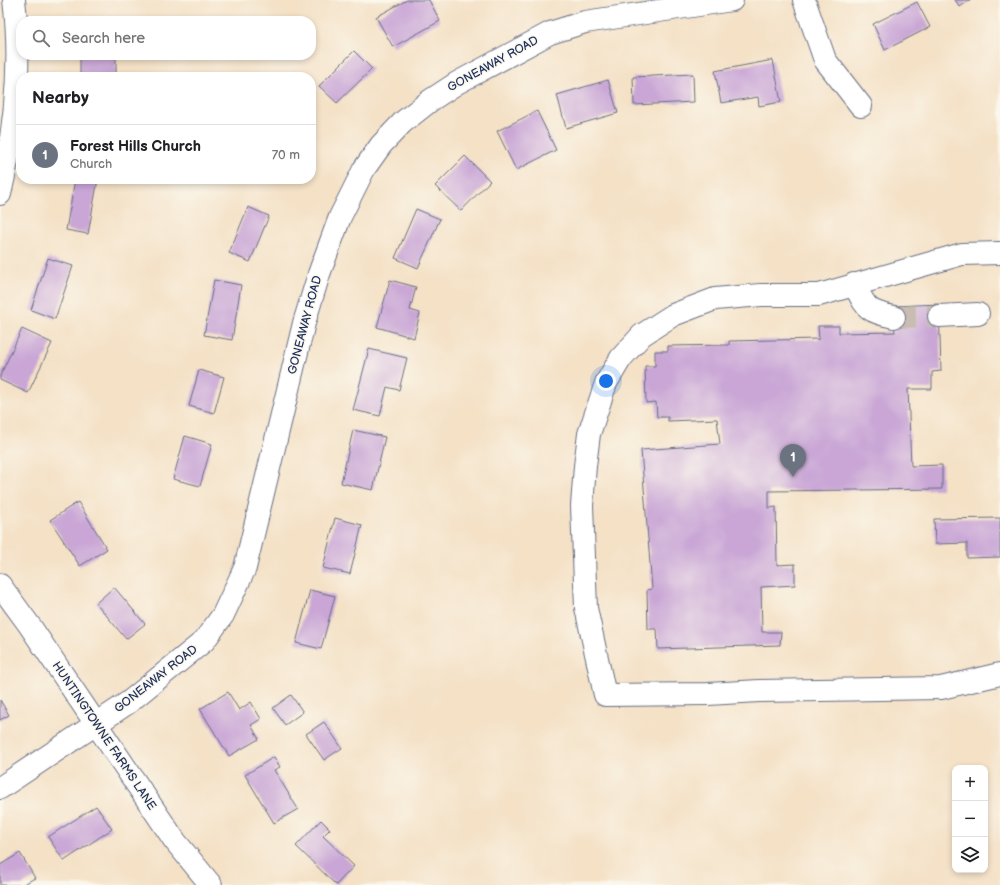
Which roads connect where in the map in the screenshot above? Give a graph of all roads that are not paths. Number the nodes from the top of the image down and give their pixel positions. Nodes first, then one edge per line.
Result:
1 (14, 0) edge
2 (732, 0) edge
3 (804, 0) edge
4 (649, 6) edge
5 (16, 33) edge
6 (18, 60) edge
7 (17, 72) edge
8 (16, 90) edge
9 (861, 106) dead end
10 (0, 194) edge
11 (1000, 253) edge
12 (854, 284) junction
13 (978, 314) dead end
14 (939, 316) tunnel mouth
15 (894, 317) tunnel mouth
16 (0, 585) edge
17 (1000, 674) edge
18 (96, 724) junction
19 (0, 788) edge
20 (211, 885) edge

1 - 5 street
2 - 4 street, GONEAWAY ROAD
3 - 9 street
4 - 18 street, GONEAWAY ROAD
6 - 7 street
8 - 10 street
11 - 12 street
12 - 15 street
12 - 17 street
13 - 14 street
16 - 18 street, HUNTINGTOWNE FARMS LANE
18 - 19 street, GONEAWAY ROAD
18 - 20 street, HUNTINGTOWNE FARMS LANE

